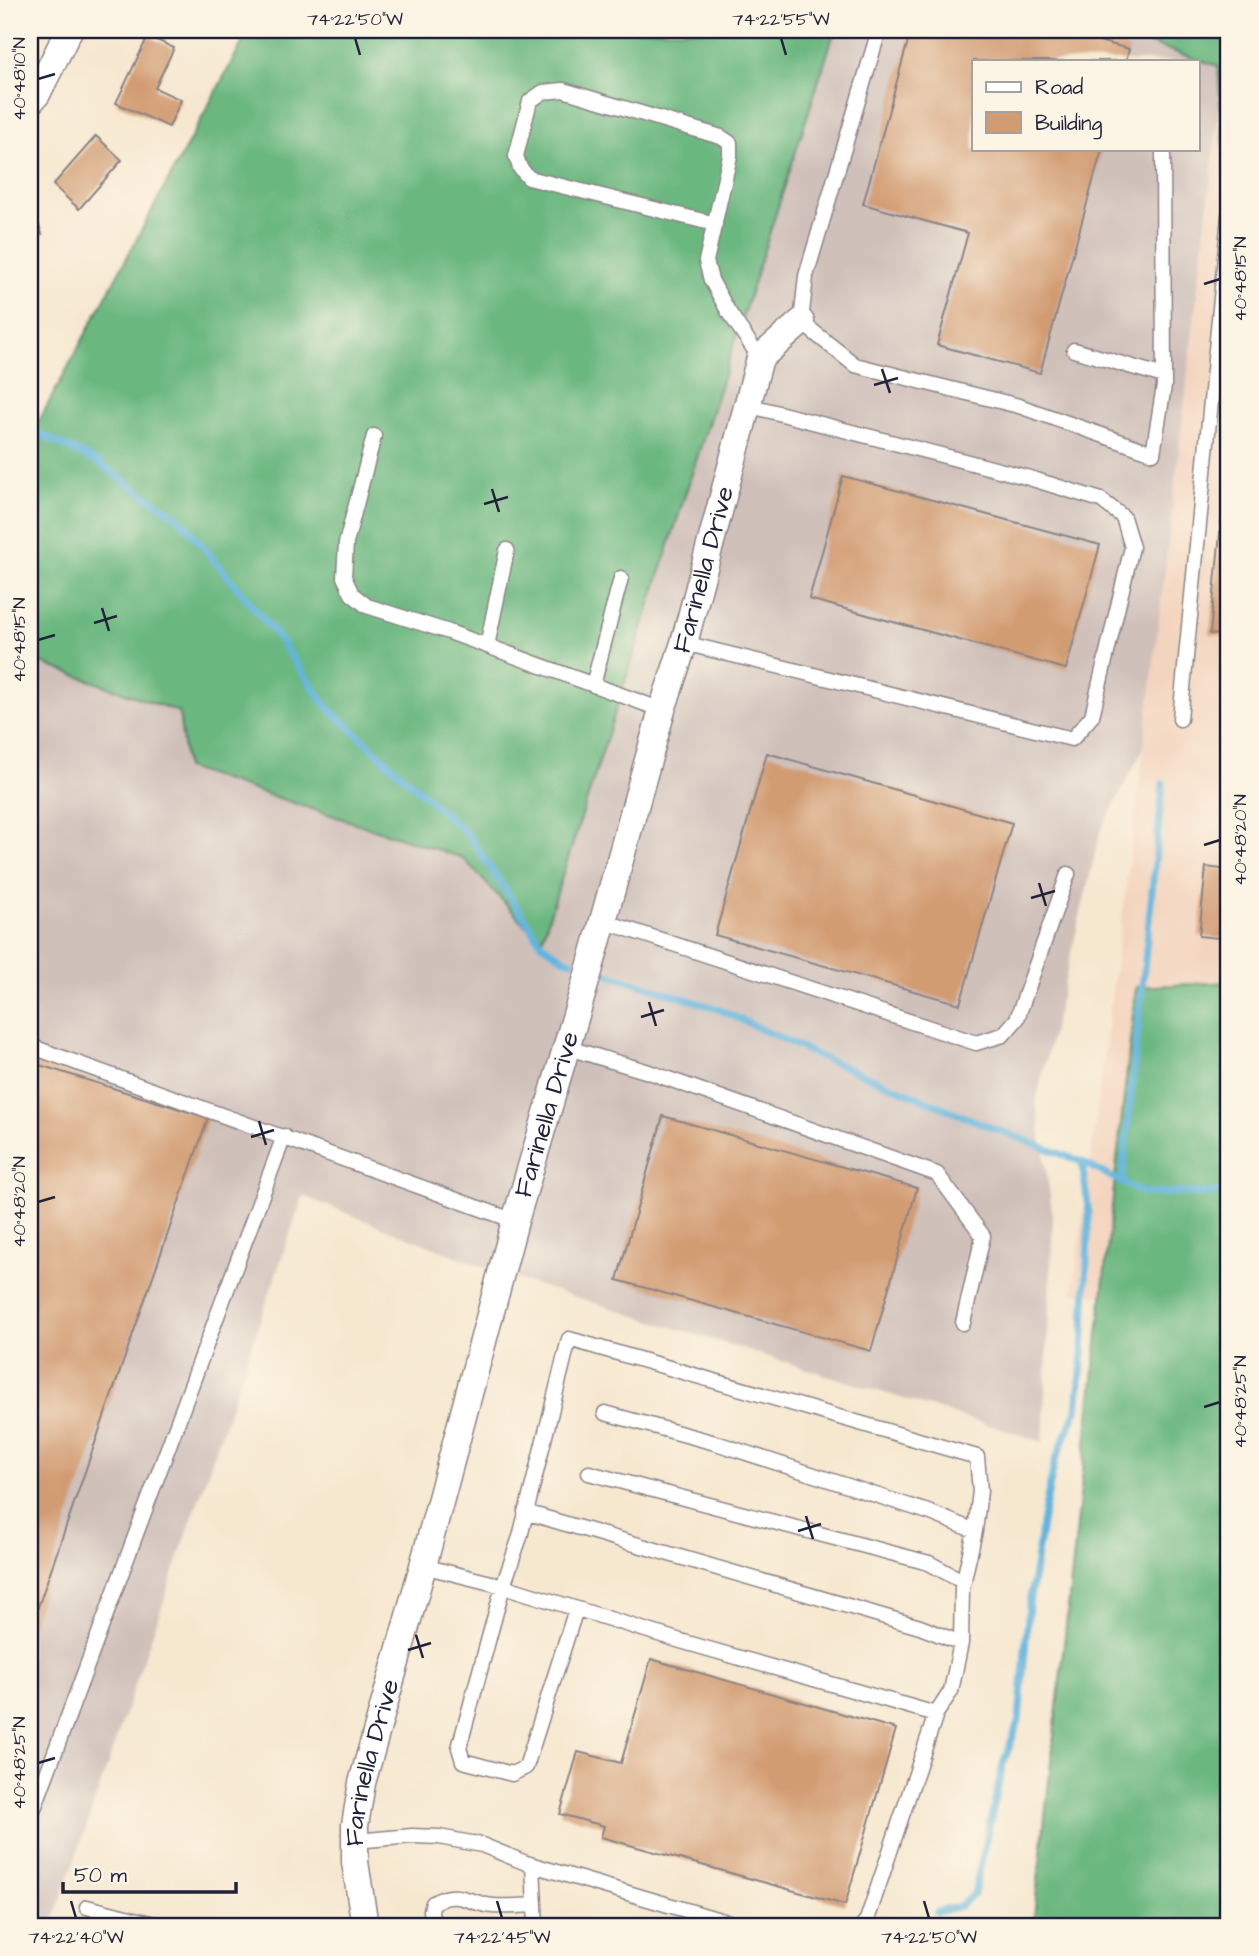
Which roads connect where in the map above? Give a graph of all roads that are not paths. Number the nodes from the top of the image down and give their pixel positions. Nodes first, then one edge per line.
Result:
1 (69, 30) edge
2 (879, 30) edge
3 (30, 102) edge
4 (1163, 150) edge
5 (1229, 216) edge
6 (715, 224) junction
7 (801, 322) junction
8 (1074, 350) dead end
9 (760, 358) junction
10 (1164, 376) junction
11 (747, 405) junction
12 (374, 436) dead end
13 (507, 551) dead end
14 (621, 578) dead end
15 (684, 643) junction
16 (487, 646) junction
17 (593, 685) junction
18 (662, 710) junction
19 (1180, 719) dead end
20 (1068, 874) dead end
21 (603, 921) junction
22 (30, 1046) edge
23 (565, 1047) junction
24 (284, 1136) junction
25 (515, 1221) junction
26 (963, 1323) dead end
27 (605, 1413) dead end
28 (589, 1474) dead end
29 (525, 1512) junction
30 (975, 1531) junction
31 (423, 1566) junction
32 (964, 1582) junction
33 (503, 1586) junction
34 (576, 1609) junction
35 (961, 1643) junction
36 (936, 1714) junction
37 (30, 1819) edge
38 (355, 1841) junction
39 (533, 1865) junction
40 (534, 1905) junction
41 (87, 1907) dead end
42 (359, 1924) edge
43 (866, 1924) edge
44 (162, 1926) edge
45 (432, 1926) edge
46 (536, 1926) edge
47 (740, 1926) edge

1 - 3 street
2 - 7 lane
4 - 10 lane
5 - 19 lane
6 - 6 lane
6 - 9 lane
7 - 9 street
7 - 10 lane
8 - 10 lane
9 - 11 street, Farinella Drive
11 - 15 street, Farinella Drive
11 - 15 lane
12 - 16 lane
13 - 16 lane
14 - 17 lane
15 - 18 street, Farinella Drive
16 - 17 lane
17 - 18 lane
18 - 21 street, Farinella Drive
20 - 21 lane
21 - 23 street, Farinella Drive
22 - 24 lane
23 - 25 street, Farinella Drive
23 - 26 lane
24 - 25 lane
24 - 37 lane
25 - 31 street, Farinella Drive
27 - 30 lane
28 - 32 lane
29 - 30 lane
29 - 33 lane
29 - 35 lane
30 - 32 lane
31 - 33 lane
31 - 38 street, Farinella Drive
32 - 35 lane
33 - 34 lane
33 - 34 lane
34 - 36 lane
35 - 36 lane
36 - 43 lane
38 - 39 lane
38 - 42 street, Farinella Drive
39 - 40 lane
39 - 47 lane
40 - 45 lane
40 - 46 lane
41 - 44 lane

